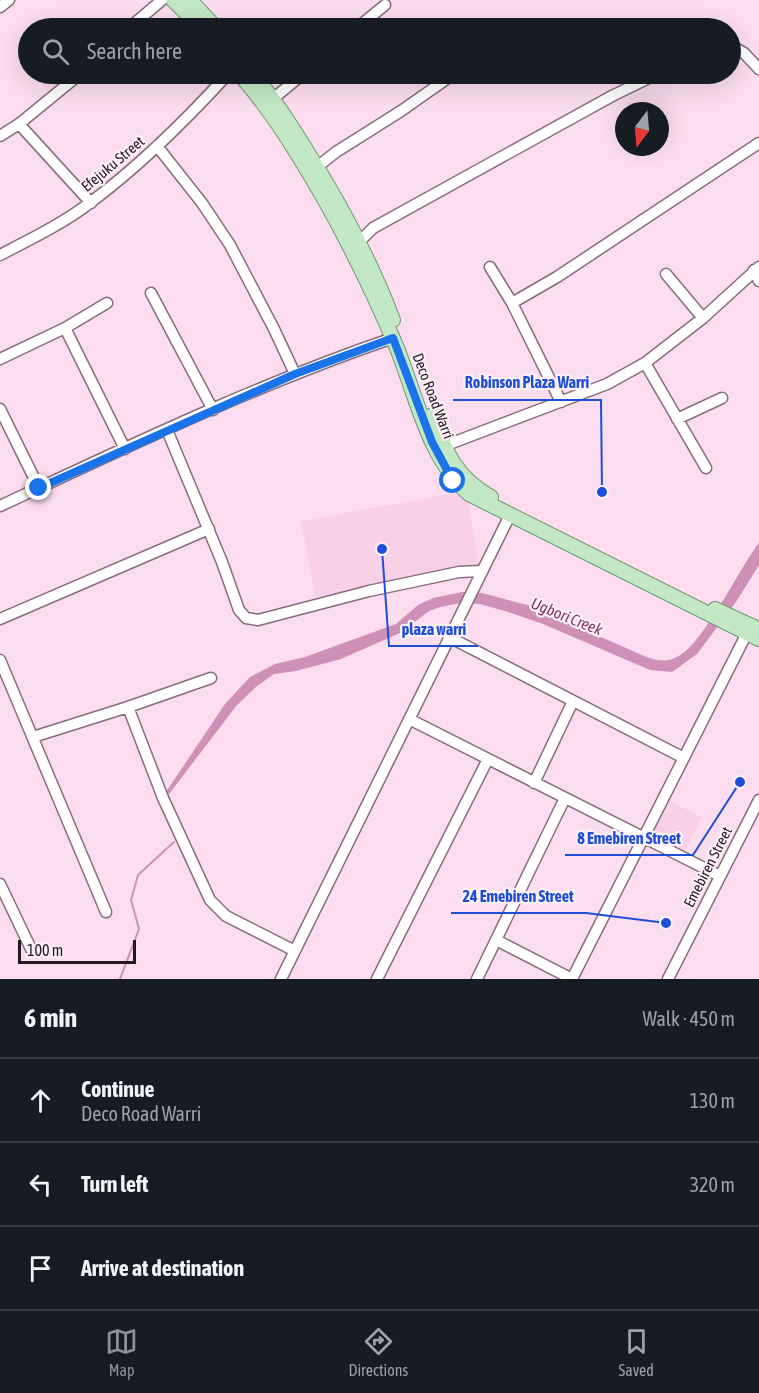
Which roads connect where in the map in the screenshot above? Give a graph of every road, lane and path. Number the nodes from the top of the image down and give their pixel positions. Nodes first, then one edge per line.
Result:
1 (9, 0) edge
2 (162, 0) edge
3 (173, 0) edge
4 (190, 0) edge
5 (385, 5) dead end
6 (0, 7) edge
7 (141, 18) edge
8 (191, 18) edge
9 (207, 18) edge
10 (369, 18) edge
11 (741, 51) edge
12 (759, 69) edge
13 (68, 84) edge
14 (219, 84) edge
15 (249, 84) edge
16 (258, 84) edge
17 (290, 84) edge
18 (439, 84) edge
19 (637, 84) edge
20 (268, 102) junction
21 (19, 124) junction
22 (0, 136) edge
23 (759, 143) edge
24 (157, 146) junction
25 (317, 167) junction
26 (90, 203) junction
27 (360, 241) junction
28 (0, 255) edge
29 (490, 267) dead end
30 (757, 268) edge
31 (666, 274) dead end
32 (759, 281) edge
33 (151, 293) dead end
34 (107, 303) dead end
35 (512, 303) junction
36 (703, 318) junction
37 (65, 328) junction
38 (393, 338) junction
39 (0, 359) edge
40 (645, 363) junction
41 (295, 374) junction
42 (722, 398) dead end
43 (561, 402) junction
44 (0, 409) edge
45 (213, 410) junction
46 (677, 418) junction
47 (167, 429) junction
48 (444, 446) junction
49 (125, 449) junction
50 (706, 468) dead end
51 (39, 488) junction
52 (0, 506) edge
53 (510, 515) junction
54 (209, 529) junction
55 (482, 571) junction
56 (710, 611) junction
57 (0, 619) edge
58 (755, 634) edge
59 (449, 637) junction
60 (0, 660) edge
61 (211, 678) dead end
62 (4, 683) edge
63 (573, 701) junction
64 (128, 707) junction
65 (409, 719) junction
66 (33, 737) junction
67 (684, 758) junction
68 (488, 759) junction
69 (534, 783) junction
70 (566, 798) junction
71 (759, 800) edge
72 (644, 837) junction
73 (720, 876) junction
74 (0, 884) edge
75 (106, 912) dead end
76 (496, 940) junction
77 (31, 949) dead end
78 (295, 951) junction
79 (281, 979) edge
80 (378, 979) edge
81 (477, 979) edge
82 (572, 979) edge
83 (668, 979) edge

1 - 6 street
2 - 7 street
3 - 8 main road
4 - 9 main road
5 - 10 street
11 - 12 street
13 - 21 street
14 - 24 street, Efejuku Street
15 - 20 main road, Deco Road Warri
16 - 20 main road, Deco Road Warri
17 - 20 street
18 - 25 street
19 - 27 street
20 - 25 main road, Deco Road Warri
20 - 38 main road, Deco Road Warri
21 - 22 street
21 - 26 street
23 - 35 street
24 - 26 street, Efejuku Street
24 - 41 street
25 - 27 main road, Deco Road Warri
26 - 28 street, Efejuku Street
27 - 48 main road, Deco Road Warri
29 - 35 street
30 - 32 street
30 - 36 street
31 - 36 street
33 - 45 street
34 - 37 street
35 - 43 street
36 - 40 street
37 - 39 street
37 - 49 street
38 - 41 street
38 - 53 main road, Deco Road Warri
40 - 43 street
40 - 46 street
41 - 45 street
42 - 46 street
43 - 48 street
44 - 51 street
45 - 47 street
46 - 50 street
47 - 49 street
47 - 54 street
48 - 56 main road, Deco Road Warri
49 - 51 street
51 - 52 street
53 - 55 street
53 - 56 main road, Deco Road Warri
54 - 55 street
54 - 57 street
55 - 59 street
56 - 58 main road
58 - 67 street
59 - 63 street
59 - 65 street
60 - 62 street
61 - 64 street
62 - 66 street
63 - 67 street
63 - 69 street
64 - 66 street
64 - 78 street
65 - 68 street
65 - 78 street
66 - 75 street
67 - 72 street
68 - 69 street
68 - 80 street
69 - 70 street
70 - 72 street
70 - 76 street
71 - 73 street, Emebiren Street
72 - 73 street
72 - 82 street
73 - 83 street, Emebiren Street
74 - 77 street
76 - 81 street
76 - 82 street
78 - 79 street

